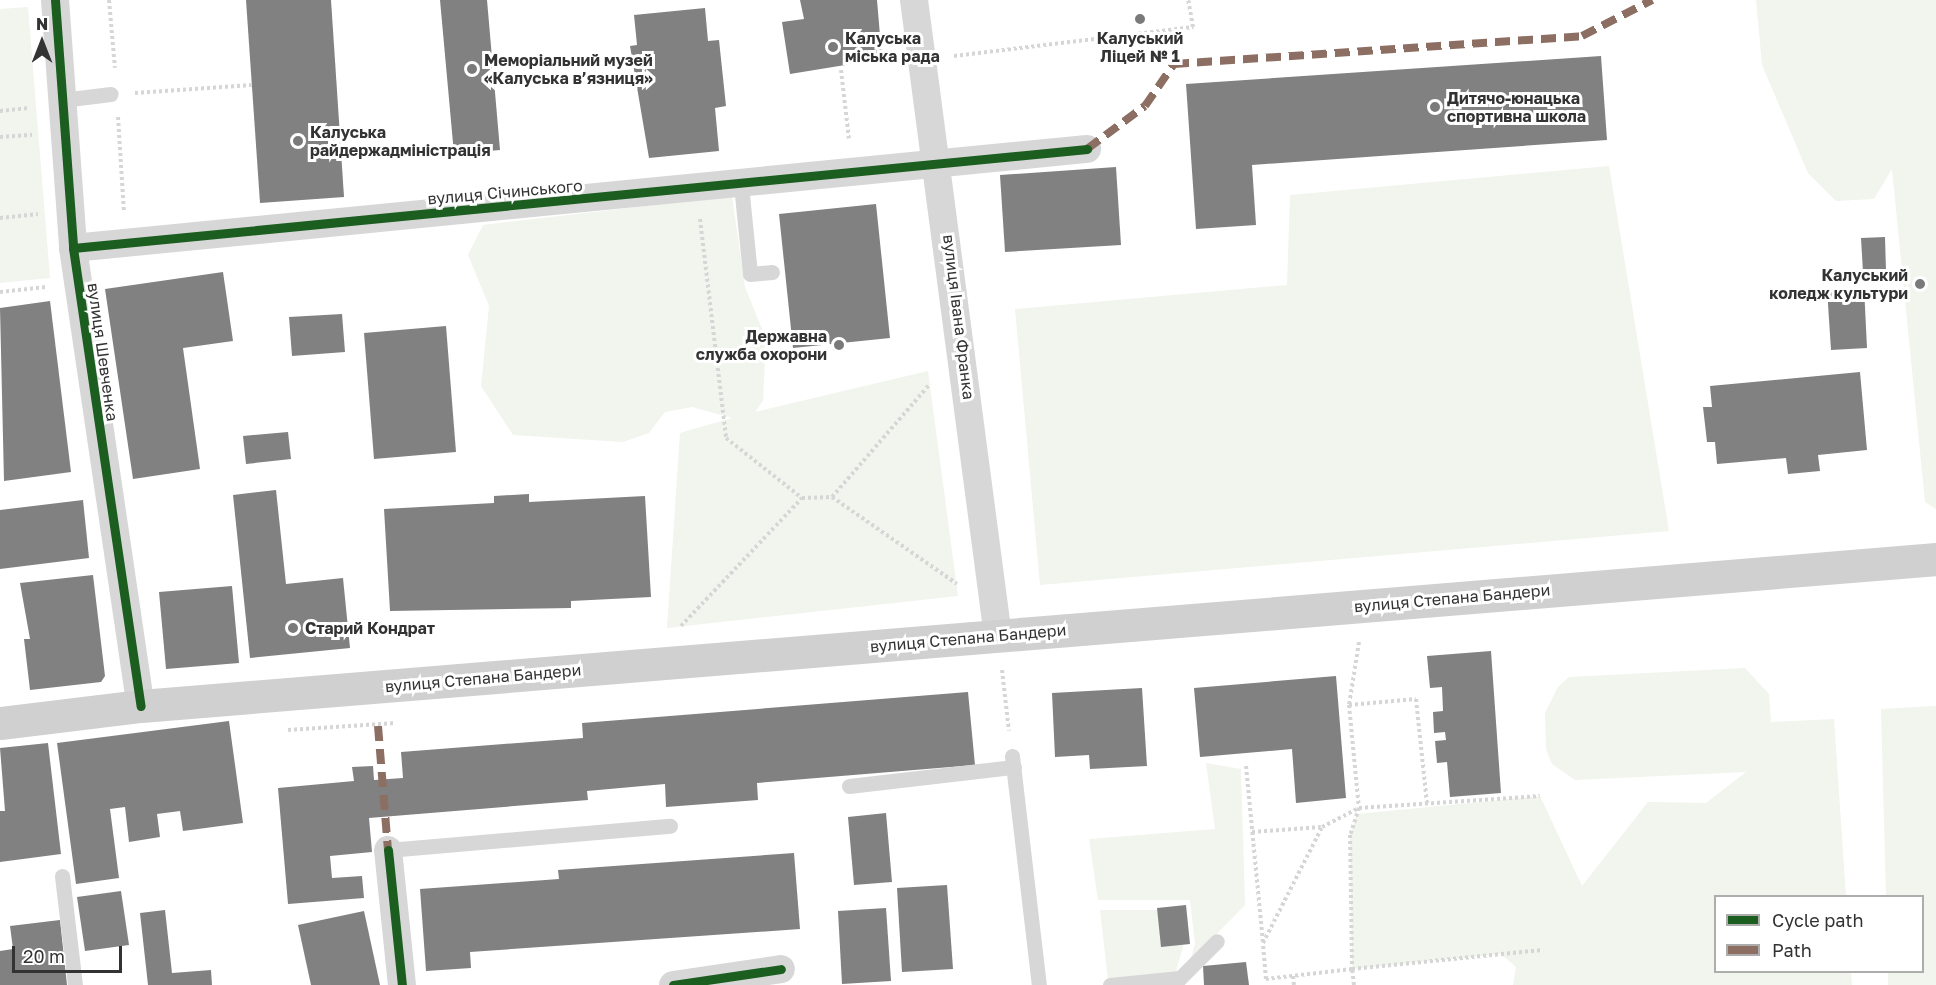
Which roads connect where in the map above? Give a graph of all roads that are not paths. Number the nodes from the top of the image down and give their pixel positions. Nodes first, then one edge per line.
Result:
1 (55, 0) edge
2 (914, 0) edge
3 (111, 94) road end
4 (62, 100) junction
5 (1087, 149) dead end
6 (940, 164) junction
7 (741, 185) junction
8 (73, 248) junction
9 (772, 272) dead end
10 (1936, 558) edge
11 (1000, 650) junction
12 (141, 706) junction
13 (0, 723) edge
14 (849, 786) dead end
15 (670, 826) dead end
16 (388, 850) joint
17 (62, 876) dead end
18 (1217, 941) dead end
19 (781, 969) dead end
20 (75, 985) edge
21 (402, 985) edge
22 (673, 985) edge
23 (1040, 985) edge
24 (1110, 985) edge

1 - 4 street, вулиця Шевченка
2 - 6 street, вулиця Івана Франка
3 - 4 lane
4 - 8 street, вулиця Шевченка
5 - 6 street, вулиця Січинського
6 - 7 street, вулиця Січинського
6 - 11 street, вулиця Івана Франка
7 - 8 street, вулиця Січинського
7 - 9 lane
8 - 12 street, вулиця Шевченка
10 - 11 main road, вулиця Степана Бандери
11 - 12 main road, вулиця Степана Бандери
12 - 13 main road, вулиця Степана Бандери
14 - 23 lane
15 - 16 lane
16 - 21 street
17 - 20 lane
18 - 24 lane
19 - 22 street

